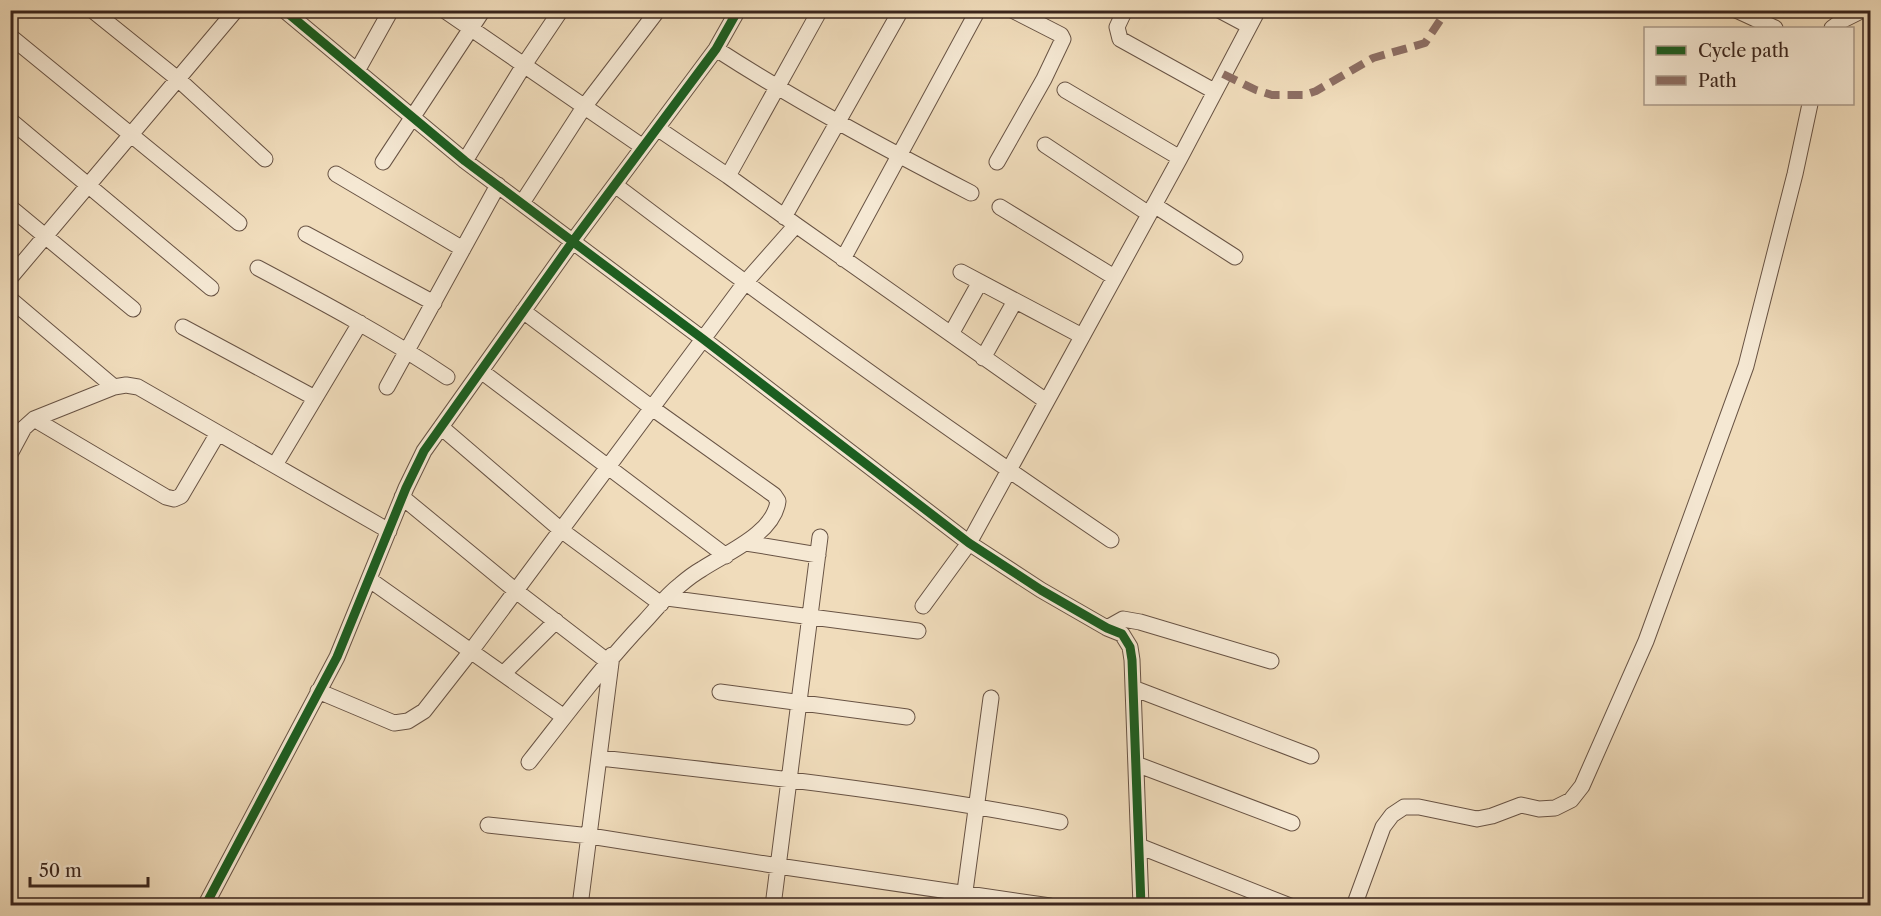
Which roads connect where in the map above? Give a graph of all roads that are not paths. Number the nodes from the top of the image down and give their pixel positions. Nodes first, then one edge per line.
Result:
1 (92, 10) edge
2 (236, 10) edge
3 (284, 10) edge
4 (391, 10) edge
5 (444, 10) edge
6 (483, 10) edge
7 (561, 10) edge
8 (658, 10) edge
9 (738, 10) edge
10 (820, 10) edge
11 (901, 10) edge
12 (978, 10) edge
13 (1012, 10) edge
14 (1125, 10) edge
15 (1220, 10) edge
16 (1258, 10) edge
17 (1736, 10) edge
18 (1863, 10) edge
19 (1249, 26) junction
20 (1773, 27) edge
21 (1833, 27) edge
22 (471, 29) junction
23 (10, 36) edge
24 (716, 49) junction
25 (524, 65) junction
26 (357, 71) junction
27 (179, 80) junction
28 (776, 88) junction
29 (1065, 90) dead end
30 (1214, 91) junction
31 (1810, 105) edge
32 (584, 107) junction
33 (413, 117) junction
34 (10, 120) edge
35 (838, 123) junction
36 (657, 128) junction
37 (130, 135) junction
38 (1045, 145) dead end
39 (643, 147) junction
40 (899, 156) junction
41 (1180, 158) junction
42 (265, 159) dead end
43 (465, 161) junction
44 (383, 162) dead end
45 (997, 162) dead end
46 (336, 174) dead end
47 (728, 176) junction
48 (89, 185) junction
49 (498, 185) junction
50 (615, 185) junction
51 (970, 193) dead end
52 (522, 203) junction
53 (10, 207) edge
54 (1000, 207) dead end
55 (1151, 210) junction
56 (790, 221) junction
57 (239, 223) dead end
58 (306, 234) dead end
59 (46, 236) junction
60 (573, 241) junction
61 (463, 249) junction
62 (1235, 257) dead end
63 (843, 259) junction
64 (258, 268) dead end
65 (961, 272) dead end
66 (1114, 277) junction
67 (10, 278) edge
68 (980, 282) junction
69 (744, 284) junction
70 (211, 288) dead end
71 (10, 299) edge
72 (1015, 301) junction
73 (434, 303) junction
74 (133, 309) dead end
75 (523, 311) junction
76 (360, 323) junction
77 (183, 327) dead end
78 (951, 334) junction
79 (1082, 336) junction
80 (703, 339) junction
81 (408, 350) junction
82 (983, 358) junction
83 (481, 371) junction
84 (447, 377) dead end
85 (114, 387) junction
86 (387, 387) dead end
87 (315, 398) junction
88 (1046, 401) junction
89 (652, 408) junction
90 (34, 419) junction
91 (441, 427) junction
92 (218, 433) junction
93 (10, 454) edge
94 (275, 465) junction
95 (608, 467) junction
96 (1008, 470) junction
97 (402, 497) junction
98 (561, 530) junction
99 (389, 531) junction
100 (820, 537) dead end
101 (1111, 540) dead end
102 (746, 543) junction
103 (969, 543) junction
104 (818, 555) junction
105 (726, 556) junction
106 (370, 580) junction
107 (516, 591) junction
108 (664, 601) junction
109 (923, 606) dead end
110 (809, 617) junction
111 (556, 621) junction
112 (1107, 628) junction
113 (918, 631) dead end
114 (471, 651) junction
115 (610, 658) junction
116 (1270, 661) dead end
117 (502, 674) junction
118 (1133, 688) junction
119 (318, 691) junction
120 (720, 692) dead end
121 (991, 698) dead end
122 (799, 702) junction
123 (564, 717) junction
124 (908, 717) dead end
125 (1311, 756) dead end
126 (600, 758) junction
127 (530, 762) dead end
128 (1136, 764) junction
129 (789, 779) junction
130 (977, 806) junction
131 (1060, 822) dead end
132 (1292, 823) dead end
133 (488, 825) dead end
134 (590, 836) junction
135 (1139, 846) junction
136 (778, 866) junction
137 (964, 899) edge
138 (205, 906) edge
139 (580, 906) edge
140 (773, 906) edge
141 (1050, 906) edge
142 (1140, 906) edge
143 (1290, 906) edge
144 (1354, 906) edge

1 - 27 street
2 - 27 street
3 - 26 street
4 - 26 street
5 - 22 street
6 - 22 street
7 - 25 street
8 - 32 street
9 - 24 street
10 - 28 street
11 - 35 street
12 - 40 street
13 - 45 street
14 - 30 street
15 - 19 street
16 - 19 street
17 - 20 street
18 - 21 street
19 - 30 street
22 - 25 street
22 - 33 street
23 - 37 street
24 - 28 street
24 - 36 street
25 - 32 street
25 - 43 street
26 - 33 street
27 - 37 street
27 - 42 street
28 - 35 street
28 - 47 street
29 - 41 street
30 - 41 street
31 - 144 street
32 - 39 street
32 - 52 street
33 - 43 street
33 - 44 street
34 - 48 street
35 - 40 street
35 - 56 street
36 - 39 street
36 - 47 street
37 - 48 street
37 - 57 street
38 - 55 street
39 - 50 street
40 - 51 street
40 - 63 street
41 - 55 street
43 - 49 street
46 - 61 street
47 - 56 street
48 - 59 street
48 - 70 street
49 - 52 street
49 - 61 street
50 - 60 street
50 - 69 street
52 - 60 street
53 - 59 street
54 - 66 street
55 - 62 street
55 - 66 street
56 - 63 street
56 - 69 street
58 - 73 street
59 - 67 street
59 - 74 street
60 - 75 street
60 - 80 street
61 - 73 street
63 - 78 street
64 - 76 street
65 - 68 street
66 - 79 street
68 - 72 street
68 - 78 street
69 - 80 street
69 - 96 street
71 - 85 street
72 - 79 street
72 - 82 street
73 - 81 street
75 - 83 street
75 - 89 street
76 - 81 street
76 - 87 street
77 - 87 street
78 - 82 street
79 - 88 street
80 - 89 street
80 - 103 street
81 - 84 street
81 - 86 street
82 - 88 street
83 - 91 street
83 - 95 street
85 - 90 street
85 - 92 street
87 - 94 street
88 - 96 street
89 - 95 street
89 - 102 street
90 - 92 street
90 - 93 street
91 - 97 street
91 - 98 street
92 - 94 street
94 - 99 street
95 - 98 street
95 - 105 street
96 - 101 street
96 - 103 street
97 - 99 street
97 - 107 street
98 - 107 street
98 - 108 street
99 - 106 street
100 - 104 street
102 - 104 street
102 - 105 street
103 - 109 street
103 - 112 street
104 - 110 street
105 - 108 street
106 - 114 street
106 - 119 street
107 - 111 street
107 - 114 street
108 - 110 street
108 - 115 street
110 - 113 street
110 - 122 street
111 - 115 street
111 - 117 street
112 - 116 street
112 - 118 street
114 - 117 street
114 - 119 street
115 - 123 street
115 - 126 street
117 - 123 street
118 - 125 street
118 - 128 street
119 - 138 street
120 - 122 street
121 - 130 street
122 - 124 street
122 - 129 street
123 - 127 street
126 - 129 street
126 - 134 street
128 - 132 street
128 - 135 street
129 - 130 street
129 - 136 street
130 - 131 street
130 - 137 street
133 - 134 street
134 - 136 street
134 - 139 street
135 - 142 street
135 - 143 street
136 - 137 street
136 - 140 street
137 - 141 street

